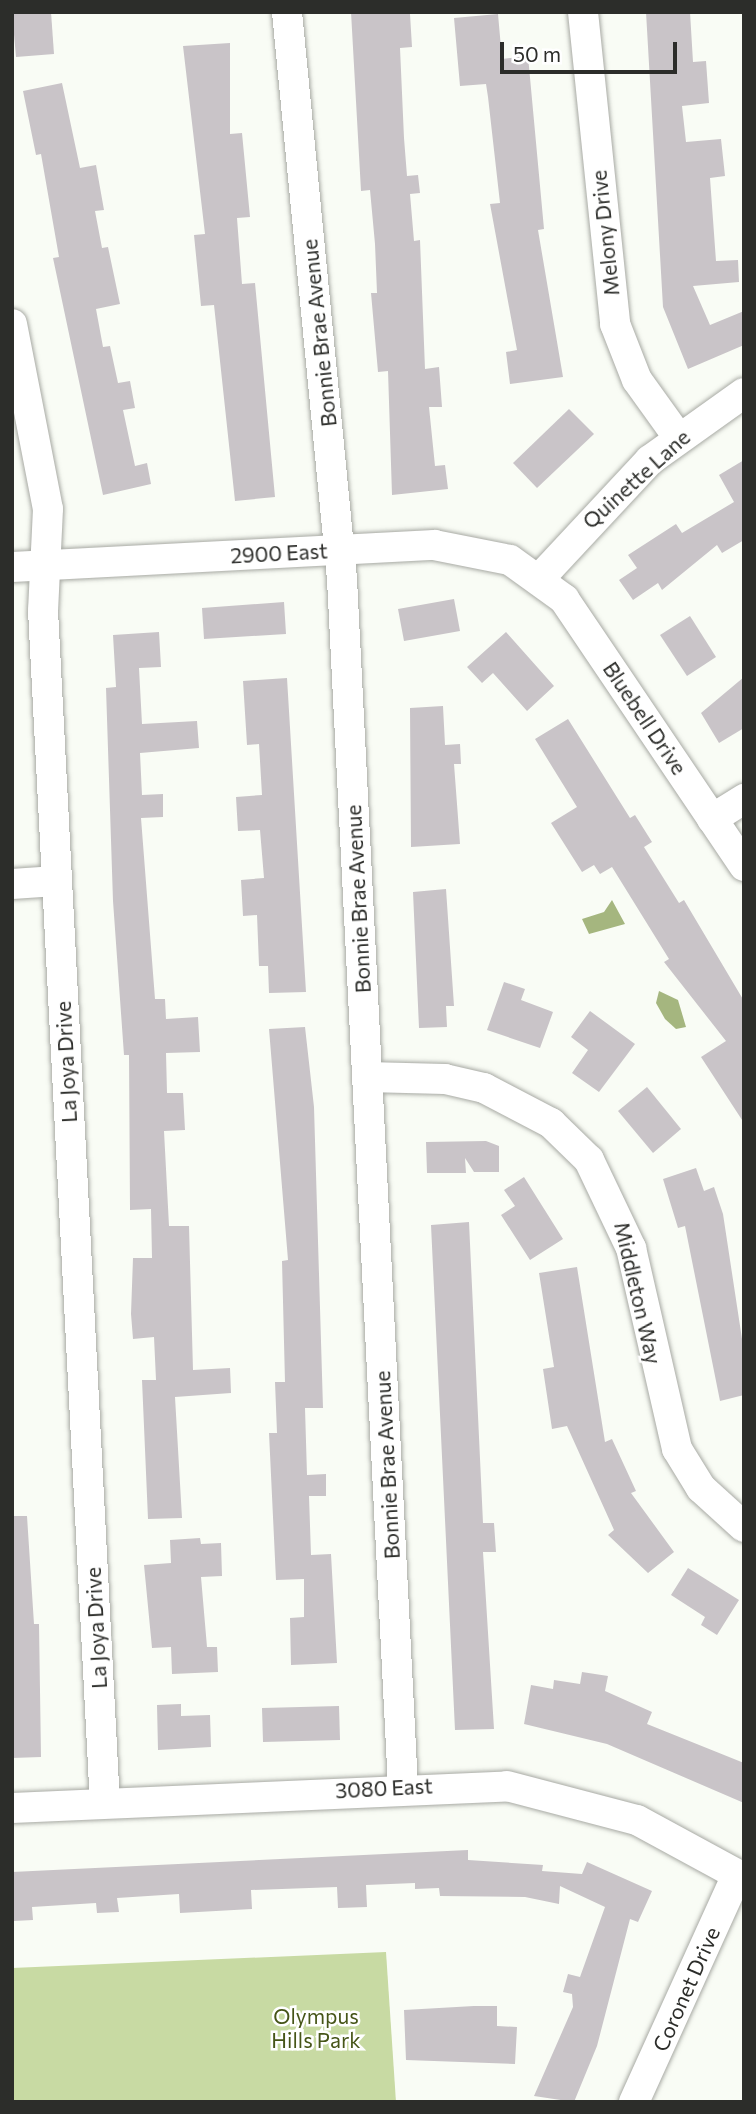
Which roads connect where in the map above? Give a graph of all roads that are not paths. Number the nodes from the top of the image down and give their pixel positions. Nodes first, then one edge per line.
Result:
1 (287, 12) edge
2 (583, 12) edge
3 (12, 324) edge
4 (744, 393) edge
5 (678, 437) junction
6 (340, 550) junction
7 (45, 565) junction
8 (12, 567) edge
9 (540, 578) junction
10 (744, 799) edge
11 (712, 819) junction
12 (744, 866) edge
13 (56, 881) junction
14 (12, 884) edge
15 (367, 1077) junction
16 (744, 1527) edge
17 (403, 1787) junction
18 (105, 1803) junction
19 (12, 1808) edge
20 (740, 1877) edge
21 (634, 2102) edge

1 - 6 street, Bonnie Brae Avenue
2 - 5 street, Melony Drive
3 - 7 street, La Joya Drive
4 - 5 street, Quinette Lane
5 - 9 street, Quinette Lane
6 - 7 street, 2900 East
6 - 9 street, 2900 East
6 - 15 street, Bonnie Brae Avenue
7 - 8 street, 2900 East
7 - 13 street, La Joya Drive
9 - 11 street, Bluebell Drive
10 - 11 street
11 - 12 street, Bluebell Drive
13 - 14 street
13 - 18 street, La Joya Drive
15 - 16 street, Middleton Way
15 - 17 street, Bonnie Brae Avenue
17 - 18 street, 3080 East
17 - 20 street, 3080 East
18 - 19 street, 3080 East
20 - 21 street, Coronet Drive

